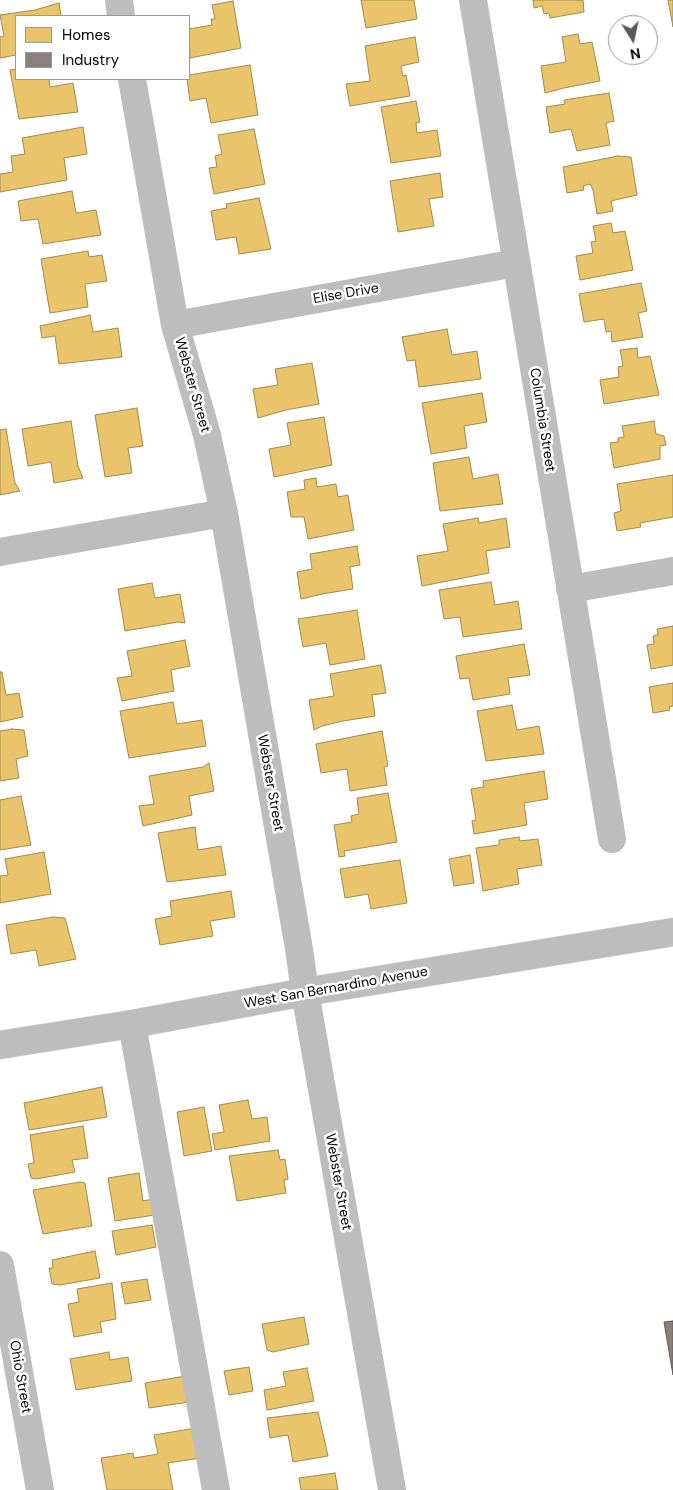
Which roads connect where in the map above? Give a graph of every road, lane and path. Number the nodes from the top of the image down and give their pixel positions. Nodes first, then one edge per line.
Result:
1 (118, 0) edge
2 (472, 0) edge
3 (121, 15) edge
4 (132, 80) edge
5 (516, 263) junction
6 (175, 325) junction
7 (224, 513) junction
8 (0, 552) edge
9 (673, 571) edge
10 (570, 589) junction
11 (612, 839) dead end
12 (673, 932) edge
13 (305, 992) junction
14 (132, 1024) junction
15 (0, 1045) edge
16 (0, 1265) edge
17 (40, 1490) edge
18 (216, 1490) edge
19 (392, 1490) edge

1 - 3 street
2 - 5 street, Columbia Street
4 - 6 street, Webster Street
5 - 6 street, Elise Drive
5 - 10 street, Columbia Street
6 - 7 street, Webster Street
7 - 8 street
7 - 13 street, Webster Street
9 - 10 street
10 - 11 street, Columbia Street
12 - 13 street, West San Bernardino Avenue
13 - 14 street, West San Bernardino Avenue
13 - 19 street, Webster Street
14 - 15 street, West San Bernardino Avenue
14 - 18 street
16 - 17 street, Ohio Street

